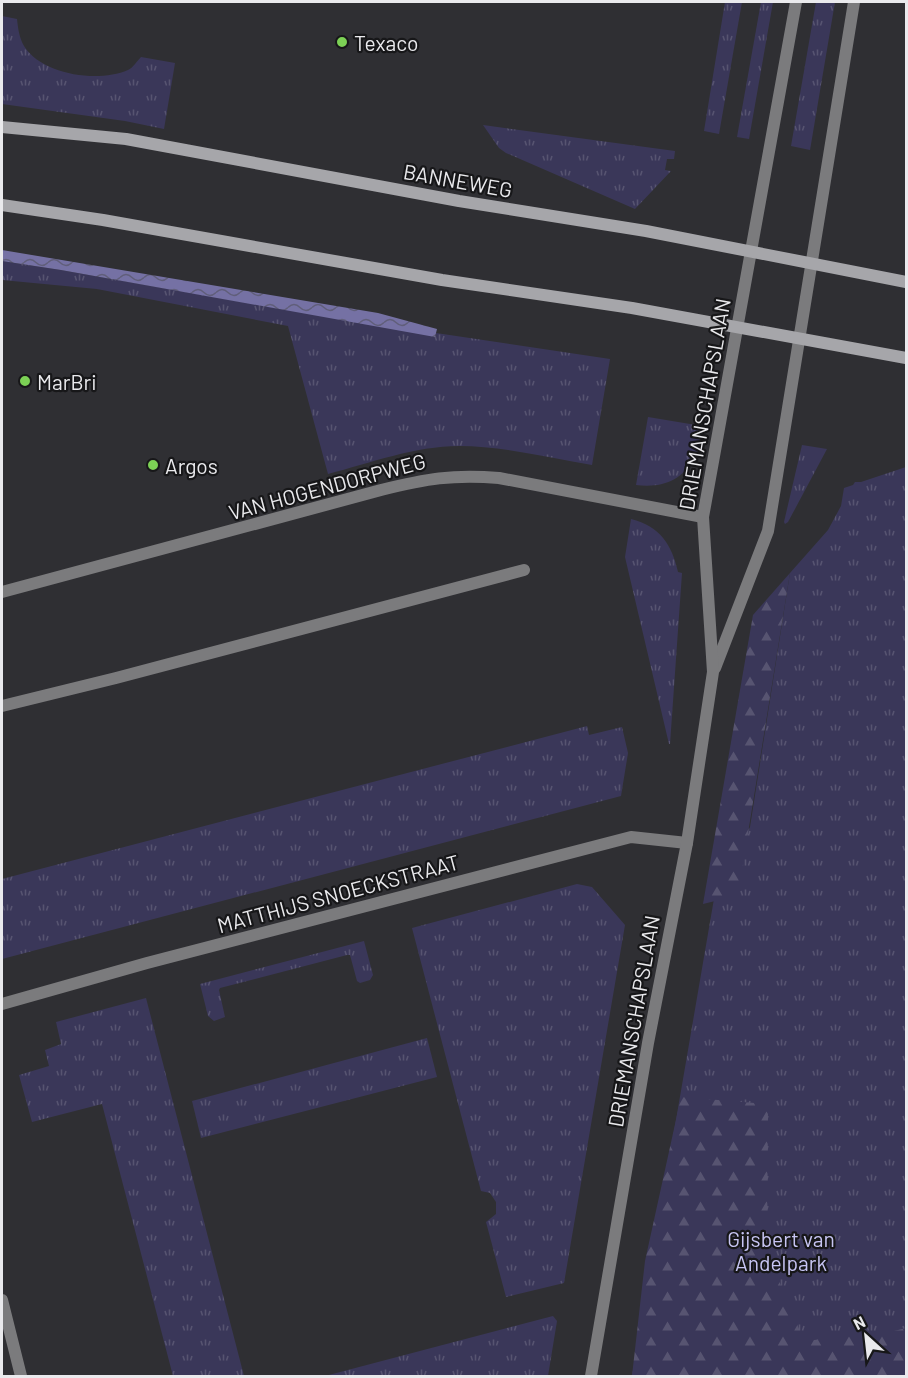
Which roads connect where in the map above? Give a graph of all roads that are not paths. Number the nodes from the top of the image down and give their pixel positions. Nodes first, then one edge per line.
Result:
1 (796, 2) edge
2 (854, 2) edge
3 (2, 127) edge
4 (2, 205) edge
5 (751, 252) junction
6 (812, 263) junction
7 (906, 282) edge
8 (737, 327) junction
9 (800, 338) junction
10 (906, 358) edge
11 (703, 517) junction
12 (524, 570) dead end
13 (2, 592) edge
14 (713, 672) junction
15 (2, 706) edge
16 (687, 843) junction
17 (2, 1004) edge
18 (2, 1300) edge
19 (21, 1377) edge
20 (591, 1377) edge

1 - 5 street, DRIEMANSCHAPSLAAN
2 - 6 street, DRIEMANSCHAPSLAAN
3 - 5 main road, BANNEWEG
4 - 8 main road
5 - 6 main road, BANNEWEG
5 - 8 street, DRIEMANSCHAPSLAAN
6 - 7 main road, BANNEWEG
6 - 9 street, DRIEMANSCHAPSLAAN
8 - 9 main road
8 - 11 street, DRIEMANSCHAPSLAAN
9 - 10 main road
9 - 14 street, DRIEMANSCHAPSLAAN
11 - 13 street, VAN HOGENDORPWEG
11 - 14 street, DRIEMANSCHAPSLAAN
12 - 15 street
14 - 16 street, DRIEMANSCHAPSLAAN
16 - 17 street, MATTHIJS SNOECKSTRAAT
16 - 20 street, DRIEMANSCHAPSLAAN
18 - 19 street

